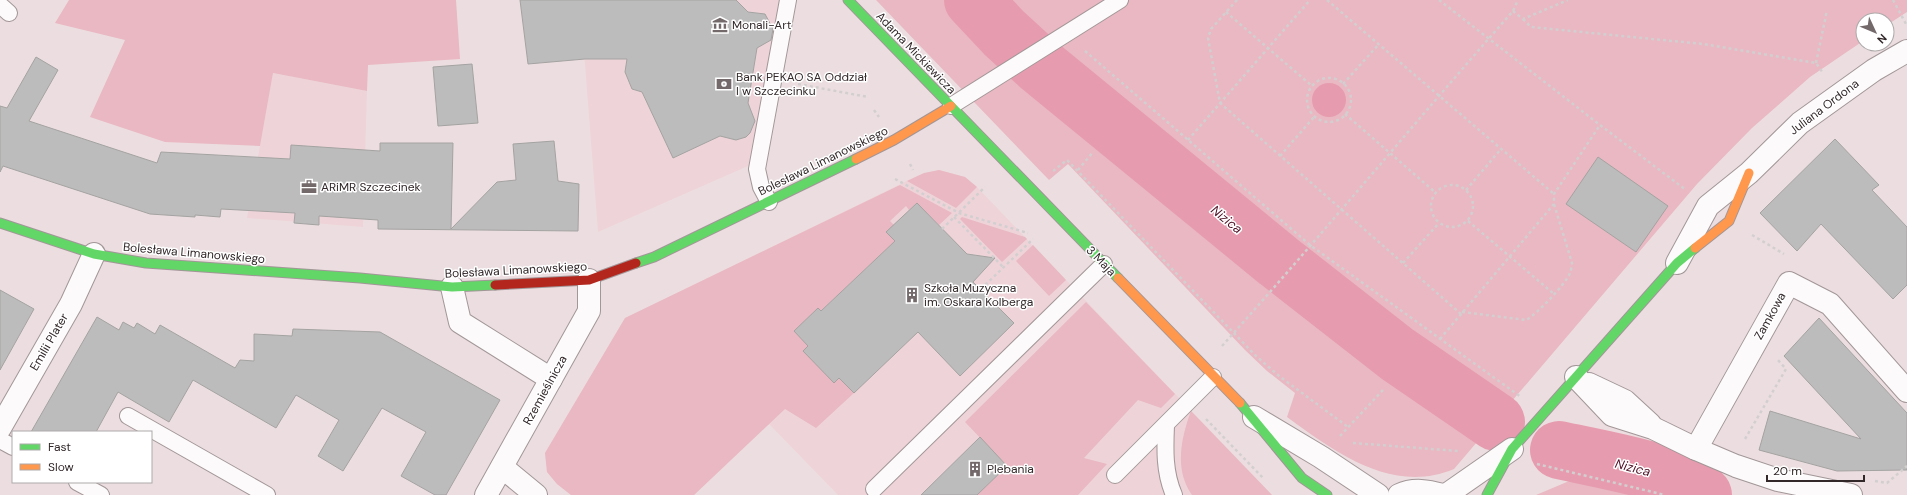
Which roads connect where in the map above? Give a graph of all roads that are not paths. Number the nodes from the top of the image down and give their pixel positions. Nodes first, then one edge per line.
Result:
1 (788, 0) edge
2 (848, 0) edge
3 (1120, 0) edge
4 (1907, 52) edge
5 (951, 106) junction
6 (769, 202) junction
7 (0, 223) edge
8 (94, 254) junction
9 (1677, 263) joint
10 (1104, 264) junction
11 (589, 280) junction
12 (452, 287) junction
13 (1213, 377) junction
14 (1576, 378) junction
15 (551, 379) junction
16 (1907, 391) edge
17 (128, 416) dead end
18 (1252, 416) junction
19 (1166, 425) junction
20 (0, 428) edge
21 (0, 440) edge
22 (12, 446) edge
23 (1512, 449) junction
24 (1696, 449) junction
25 (502, 467) junction
26 (1115, 476) dead end
27 (80, 483) edge
28 (874, 489) dead end
29 (101, 495) edge
30 (267, 495) edge
31 (486, 495) edge
32 (536, 495) edge
33 (1174, 495) edge
34 (1327, 495) edge
35 (1378, 495) edge
36 (1399, 495) edge
37 (1443, 495) edge
38 (1446, 495) edge
39 (1487, 495) edge
40 (1851, 495) edge

1 - 6 lane
2 - 5 street, Adama Mickiewicza
3 - 5 lane
4 - 9 street, Juliana Ordona
5 - 6 street, Bolesława Limanowskiego
5 - 10 street, 3 Maja
6 - 11 street, Bolesława Limanowskiego
7 - 8 street, Bolesława Limanowskiego
8 - 12 street, Bolesława Limanowskiego
8 - 20 street, Emilii Plater
9 - 14 street, Juliana Ordona
10 - 13 street, 3 Maja
10 - 28 lane
11 - 12 street, Bolesława Limanowskiego
11 - 15 street, Rzemieślnicza
12 - 15 street
13 - 18 street, 3 Maja
13 - 19 lane
14 - 23 street, Juliana Ordona
14 - 24 street
15 - 25 street, Rzemieślnicza
16 - 24 street, Zamkowa
17 - 30 lane
18 - 34 street, 3 Maja
18 - 35 street, 3 Maja
19 - 26 lane
19 - 33 lane
21 - 22 lane
23 - 38 street
23 - 39 street, Juliana Ordona
24 - 40 street
25 - 31 street, Rzemieślnicza
25 - 32 street
27 - 29 lane
36 - 37 street

